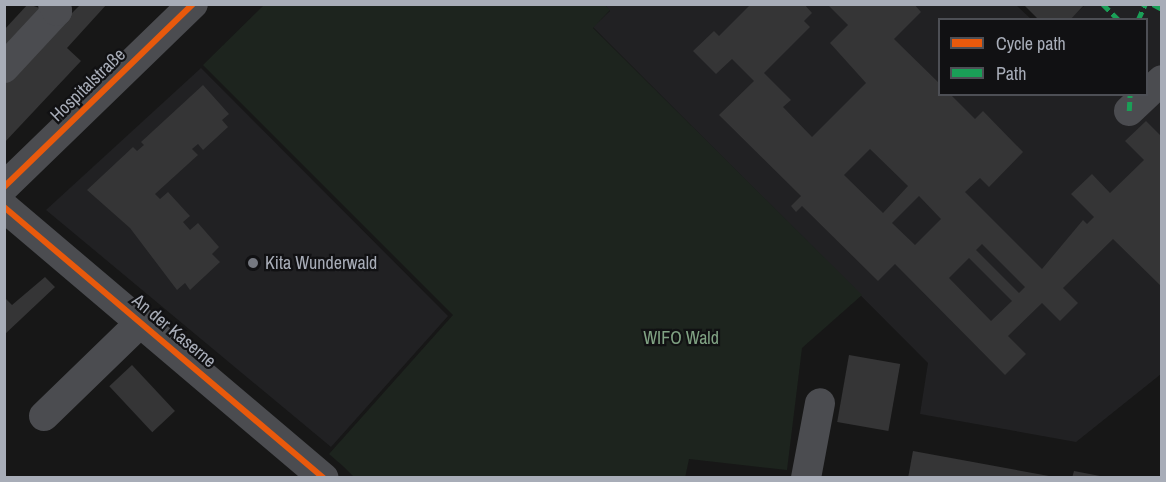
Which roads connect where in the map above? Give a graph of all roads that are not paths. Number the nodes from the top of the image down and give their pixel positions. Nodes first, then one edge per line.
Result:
1 (53, 4) edge
2 (193, 4) edge
3 (4, 68) edge
4 (1161, 80) edge
5 (1148, 93) edge
6 (1144, 96) edge
7 (1129, 111) dead end
8 (4, 187) edge
9 (4, 207) edge
10 (141, 322) junction
11 (820, 404) dead end
12 (44, 416) dead end
13 (334, 474) edge
14 (806, 477) edge

1 - 3 street
2 - 8 street, Hospitalstraße
4 - 5 street
6 - 7 street
9 - 10 street, An der Kaserne
10 - 12 street
10 - 13 street, An der Kaserne
11 - 14 street

